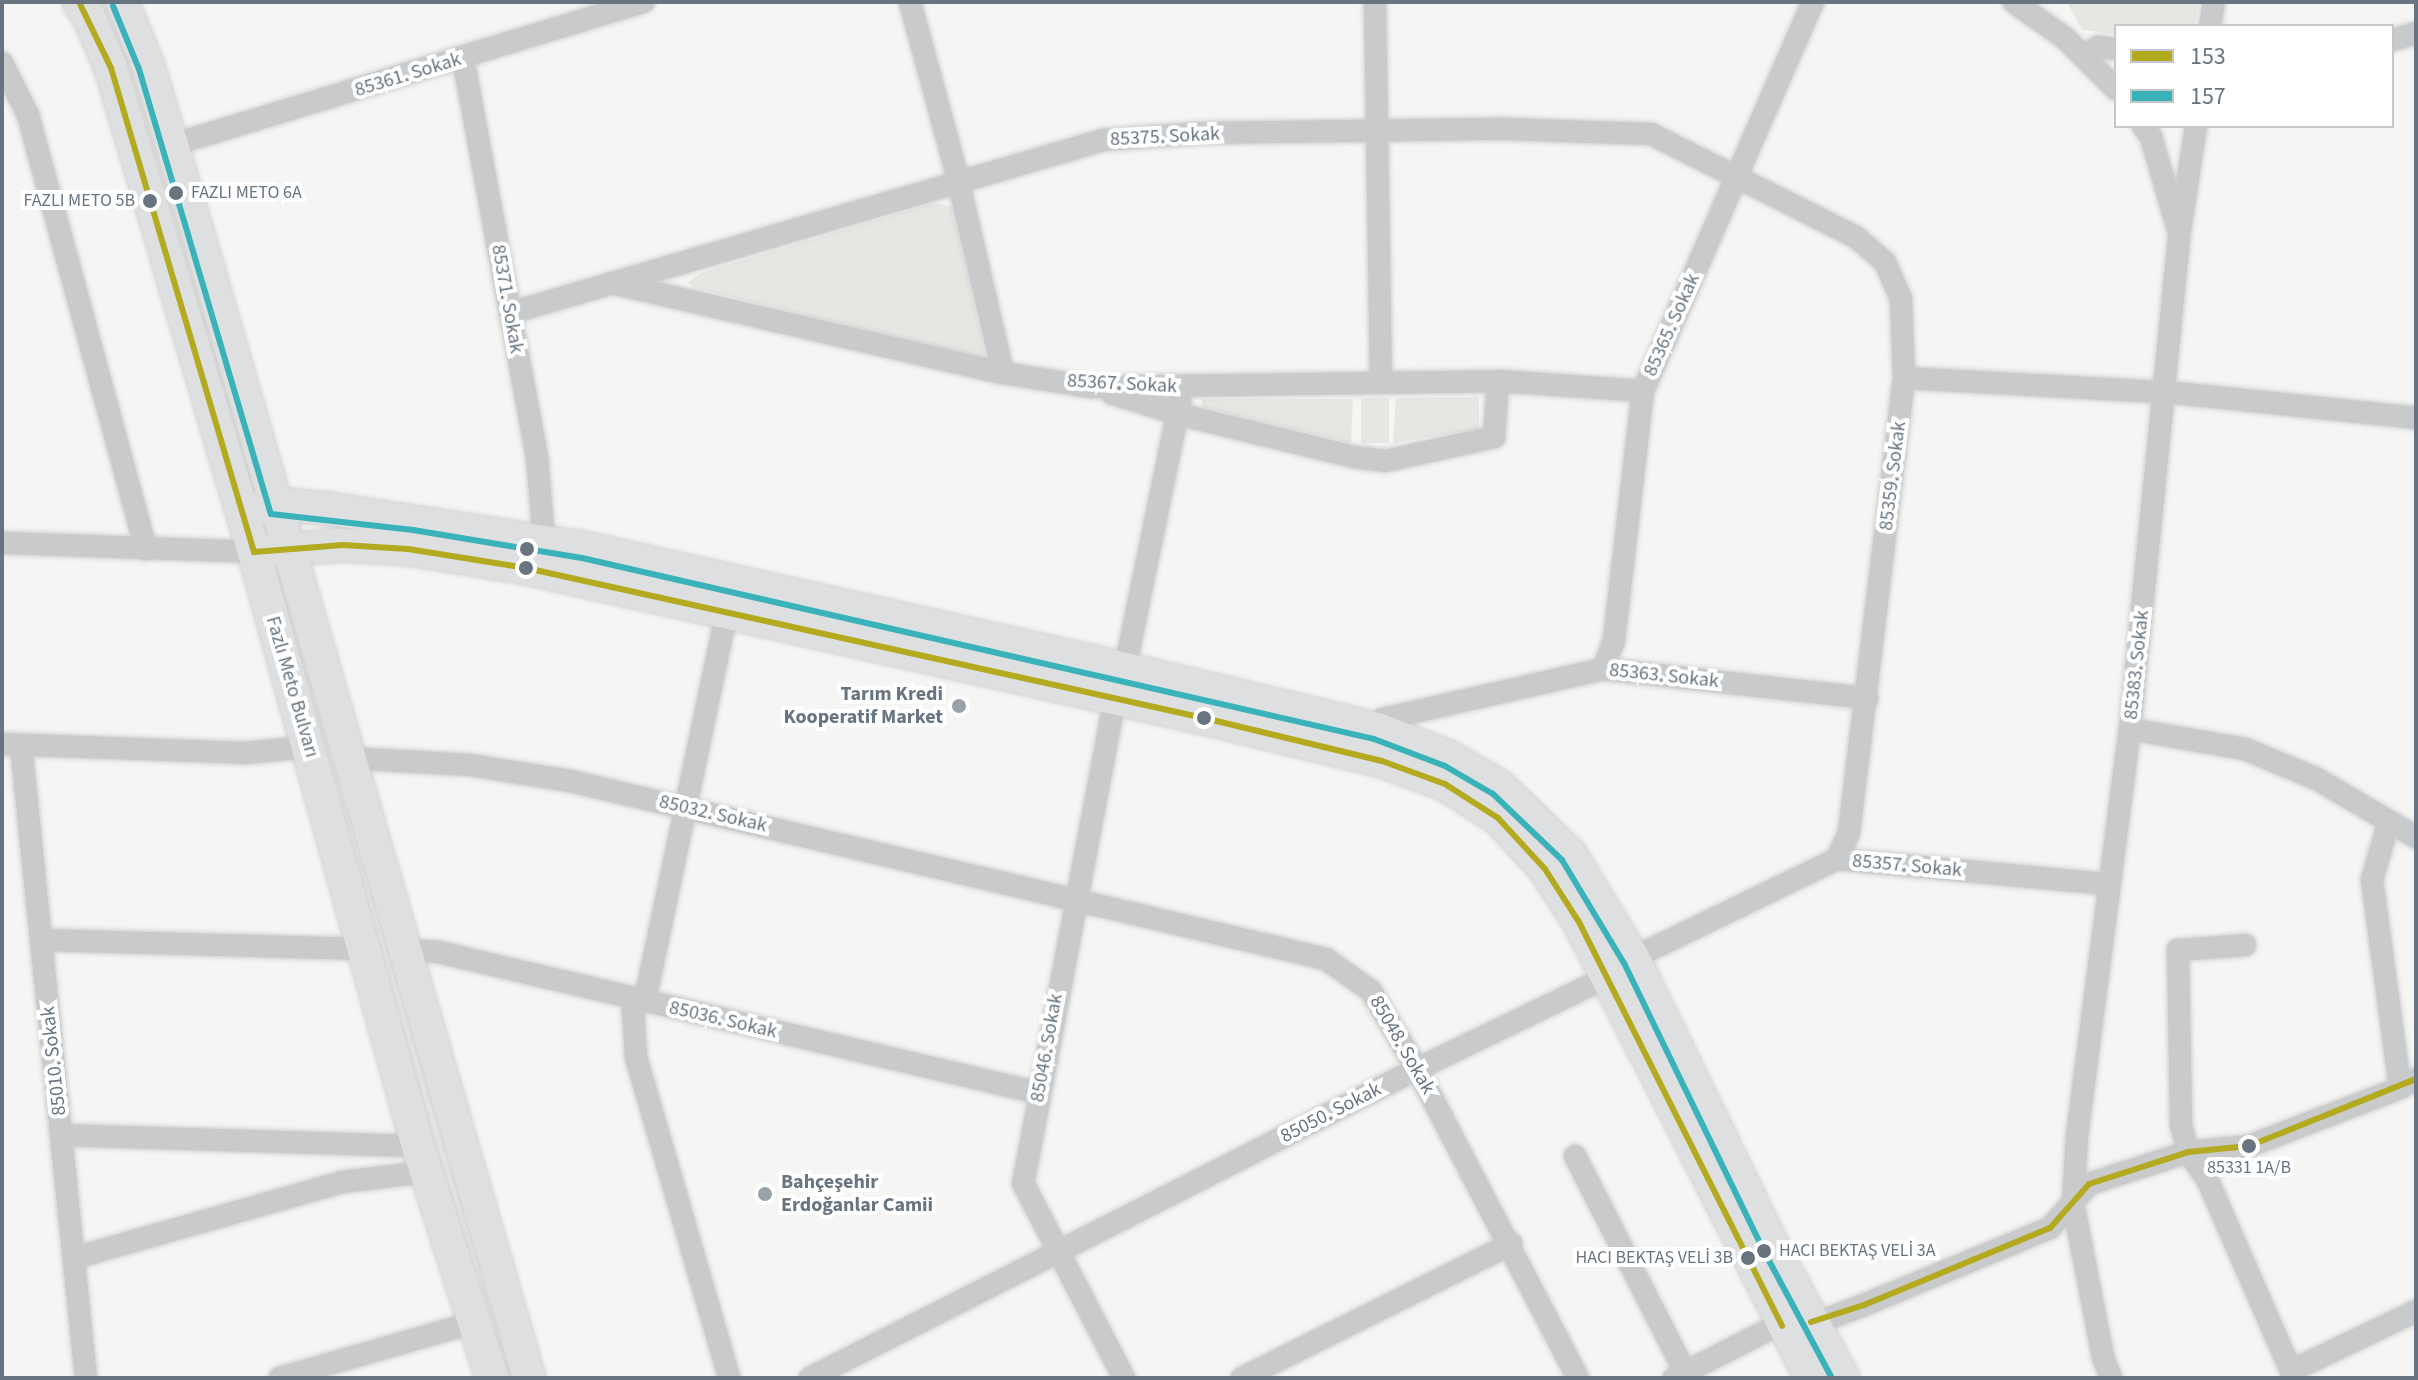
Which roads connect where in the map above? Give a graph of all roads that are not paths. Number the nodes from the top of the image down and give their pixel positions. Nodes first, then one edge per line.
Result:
1 (79, 2) edge
2 (122, 2) edge
3 (644, 2) edge
4 (910, 2) edge
5 (1375, 2) edge
6 (1813, 2) edge
7 (2214, 2) edge
8 (2020, 3) edge
9 (2210, 24) edge
10 (2416, 33) edge
11 (2394, 39) edge
12 (2114, 49) edge
13 (2084, 56) junction
14 (463, 58) junction
15 (2, 63) edge
16 (2114, 87) edge
17 (2144, 128) edge
18 (2196, 128) edge
19 (1376, 133) junction
20 (172, 145) junction
21 (1737, 180) junction
22 (956, 182) junction
23 (2179, 236) junction
24 (611, 283) junction
25 (510, 313) junction
26 (1003, 373) junction
27 (1904, 378) junction
28 (1381, 381) junction
29 (1498, 381) junction
30 (1090, 387) junction
31 (1182, 388) junction
32 (1643, 391) junction
33 (2166, 392) junction
34 (1178, 414) junction
35 (2416, 418) edge
36 (277, 506) junction
37 (242, 510) junction
38 (544, 540) junction
39 (2, 543) edge
40 (289, 548) junction
41 (146, 549) junction
42 (254, 552) junction
43 (727, 611) junction
44 (1603, 669) junction
45 (1120, 683) junction
46 (1867, 698) junction
47 (1377, 729) junction
48 (2130, 729) junction
49 (12, 744) edge
50 (309, 747) junction
51 (348, 758) junction
52 (686, 808) junction
53 (2389, 821) junction
54 (2416, 837) edge
55 (1837, 859) junction
56 (2108, 884) junction
57 (1074, 899) junction
58 (41, 940) junction
59 (2245, 945) dead end
60 (364, 949) junction
61 (408, 950) junction
62 (1633, 958) junction
63 (1607, 977) junction
64 (640, 1001) junction
65 (1417, 1069) junction
66 (2408, 1084) edge
67 (1039, 1093) junction
68 (62, 1135) junction
69 (2188, 1152) junction
70 (1575, 1156) dead end
71 (422, 1159) junction
72 (2073, 1203) junction
73 (1511, 1244) junction
74 (1058, 1252) junction
75 (74, 1258) junction
76 (2416, 1311) edge
77 (475, 1322) junction
78 (1796, 1324) junction
79 (2293, 1374) edge
80 (1680, 1375) edge
81 (86, 1378) edge
82 (280, 1378) edge
83 (492, 1378) edge
84 (529, 1378) edge
85 (729, 1378) edge
86 (810, 1378) edge
87 (1124, 1378) edge
88 (1242, 1378) edge
89 (1578, 1378) edge
90 (1811, 1378) edge
91 (1843, 1378) edge
92 (2111, 1378) edge

1 - 37 main road, Fazlı Meto Bulvarı
2 - 20 main road, Fazlı Meto Bulvarı
3 - 14 street, 85361. Sokak
4 - 22 street
5 - 19 street
6 - 21 street, 85365. Sokak
7 - 9 street
8 - 13 street
10 - 11 street
12 - 13 street
13 - 16 street
14 - 20 street, 85361. Sokak
14 - 25 street, 85371. Sokak
15 - 41 street
17 - 23 street
18 - 23 street, 85383. Sokak
19 - 21 street, 85375. Sokak
19 - 22 street, 85375. Sokak
19 - 28 street
20 - 36 main road, Fazlı Meto Bulvarı
21 - 27 street, 85359. Sokak
21 - 32 street, 85365. Sokak
22 - 24 street, 85375. Sokak
22 - 26 street
23 - 33 street, 85383. Sokak
24 - 25 street, 85375. Sokak
24 - 26 street, 85367. Sokak
25 - 38 street, 85371. Sokak
26 - 30 street, 85367. Sokak
27 - 33 street
27 - 46 street, 85359. Sokak
28 - 29 street, 85367. Sokak
28 - 31 street, 85367. Sokak
29 - 32 street, 85367. Sokak
29 - 34 street
30 - 31 street, 85367. Sokak
30 - 34 street
31 - 34 street
32 - 44 street, 85365. Sokak
33 - 35 street
33 - 48 street, 85383. Sokak
34 - 45 street
36 - 37 main road
36 - 38 main road
36 - 40 main road, Fazlı Meto Bulvarı
37 - 42 main road, Fazlı Meto Bulvarı
38 - 45 main road
39 - 41 street
40 - 42 main road
40 - 43 main road
40 - 51 main road, Fazlı Meto Bulvarı
41 - 42 street
42 - 50 main road, Fazlı Meto Bulvarı
43 - 45 main road
43 - 52 street
44 - 46 street, 85363. Sokak
44 - 47 street, 85363. Sokak
45 - 47 main road
45 - 57 street, 85046. Sokak
45 - 63 main road
46 - 55 street, 85359. Sokak
47 - 62 main road
48 - 53 street
48 - 56 street, 85383. Sokak
49 - 50 street
49 - 58 street, 85010. Sokak
50 - 60 main road, Fazlı Meto Bulvarı
51 - 52 street, 85032. Sokak
51 - 61 main road, Fazlı Meto Bulvarı
52 - 57 street, 85032. Sokak
52 - 64 street
53 - 54 street
53 - 66 street
55 - 56 street, 85357. Sokak
55 - 62 street, 85357. Sokak
56 - 72 street, 85383. Sokak
57 - 65 street, 85048. Sokak
57 - 67 street, 85046. Sokak
58 - 60 street
58 - 68 street, 85010. Sokak
59 - 69 street
60 - 71 main road, Fazlı Meto Bulvarı
61 - 64 street, 85036. Sokak
61 - 84 main road, Fazlı Meto Bulvarı
62 - 78 main road
63 - 65 street, 85050. Sokak
63 - 78 main road
64 - 67 street, 85036. Sokak
64 - 85 street
65 - 73 street, 85048. Sokak
65 - 74 street, 85050. Sokak
66 - 69 street
67 - 74 street, 85046. Sokak
68 - 71 street
68 - 75 street, 85010. Sokak
69 - 72 street
69 - 79 street
70 - 80 street
71 - 75 street
71 - 77 main road, Fazlı Meto Bulvarı
72 - 78 street
72 - 92 street, 85383. Sokak
73 - 88 street
73 - 89 street, 85048. Sokak
74 - 86 street, 85050. Sokak
74 - 87 street, 85046. Sokak
75 - 81 street, 85010. Sokak
76 - 79 street
77 - 82 street
77 - 83 main road, Fazlı Meto Bulvarı
78 - 80 street
78 - 90 main road
78 - 91 main road

